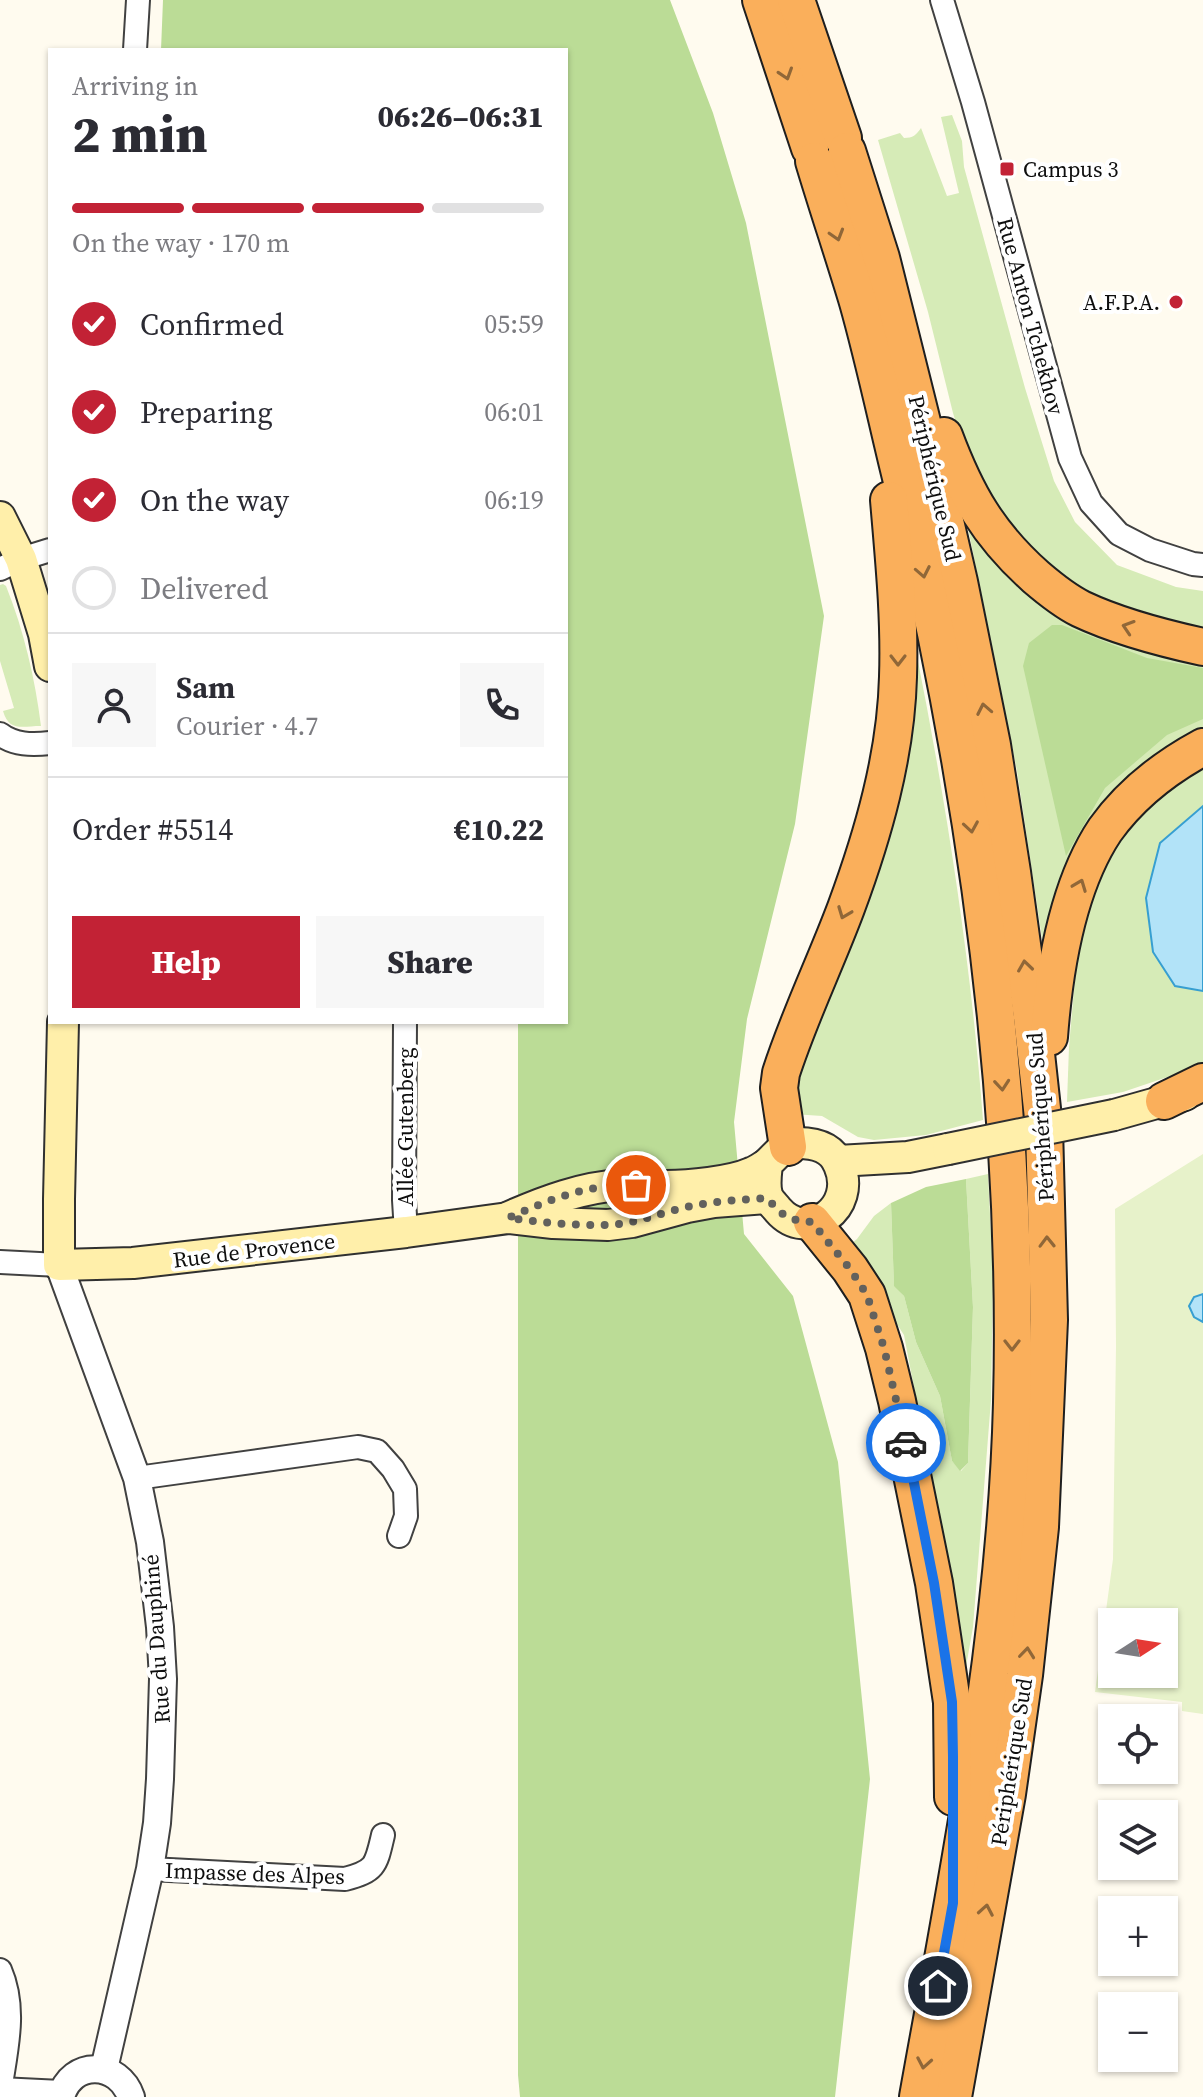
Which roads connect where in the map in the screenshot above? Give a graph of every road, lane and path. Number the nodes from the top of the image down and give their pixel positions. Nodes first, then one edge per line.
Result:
1 (138, 0) edge
2 (761, 0) edge
3 (796, 0) edge
4 (942, 0) edge
5 (135, 48) edge
6 (829, 149) junction
7 (881, 258) junction
8 (879, 387) junction
9 (0, 517) edge
10 (48, 551) edge
11 (10, 564) edge
12 (1203, 565) edge
13 (1203, 647) edge
14 (48, 655) edge
15 (0, 734) edge
16 (48, 743) edge
17 (1203, 747) edge
18 (63, 1024) edge
19 (405, 1024) edge
20 (1203, 1082) edge
21 (1203, 1091) edge
22 (1164, 1101) junction
23 (1044, 1127) junction
24 (778, 1155) junction
25 (908, 1157) junction
26 (838, 1161) junction
27 (842, 1196) junction
28 (767, 1198) junction
29 (508, 1218) junction
30 (812, 1222) junction
31 (406, 1232) junction
32 (0, 1262) edge
33 (59, 1265) junction
34 (137, 1478) junction
35 (399, 1536) dead end
36 (383, 1835) dead end
37 (150, 1869) junction
38 (953, 1903) junction
39 (0, 1970) edge
40 (104, 2069) junction
41 (0, 2091) edge
42 (61, 2095) edge
43 (131, 2097) edge
44 (918, 2097) edge
45 (953, 2097) edge

1 - 5 street
2 -> 6 highway, Périphérique Sud
3 - 6 highway, Périphérique Sud
4 - 12 street, Rue Anton Tchekhov
6 - 7 highway, Périphérique Sud
6 -> 8 highway, Périphérique Sud
13 -> 7 highway
23 -> 7 highway, Périphérique Sud
8 -> 24 highway
8 -> 38 highway, Périphérique Sud
9 - 11 main road
10 - 11 street
11 - 14 main road
15 - 16 street
23 -> 17 highway
18 - 33 main road
19 - 31 street, Allée Gutenberg
20 - 22 highway
21 - 22 main road
22 - 25 main road, bridge
45 -> 23 highway, Périphérique Sud
24 - 26 main road
24 - 28 main road
24 - 29 main road
25 - 26 main road
25 - 27 main road
26 - 27 main road
27 - 30 main road
28 - 29 main road
28 - 30 main road
29 - 31 main road, Rue de Provence
30 - 38 highway
31 - 33 main road, Rue de Provence
32 - 33 street, Rue de Provence
33 - 34 street, Rue du Dauphiné
34 - 35 street
34 - 37 street, Rue du Dauphiné
36 - 37 street, Impasse des Alpes
37 - 40 street, Rue du Dauphiné
38 -> 44 highway, Périphérique Sud
39 - 41 street
40 - 42 street
40 - 43 street
41 - 42 street

